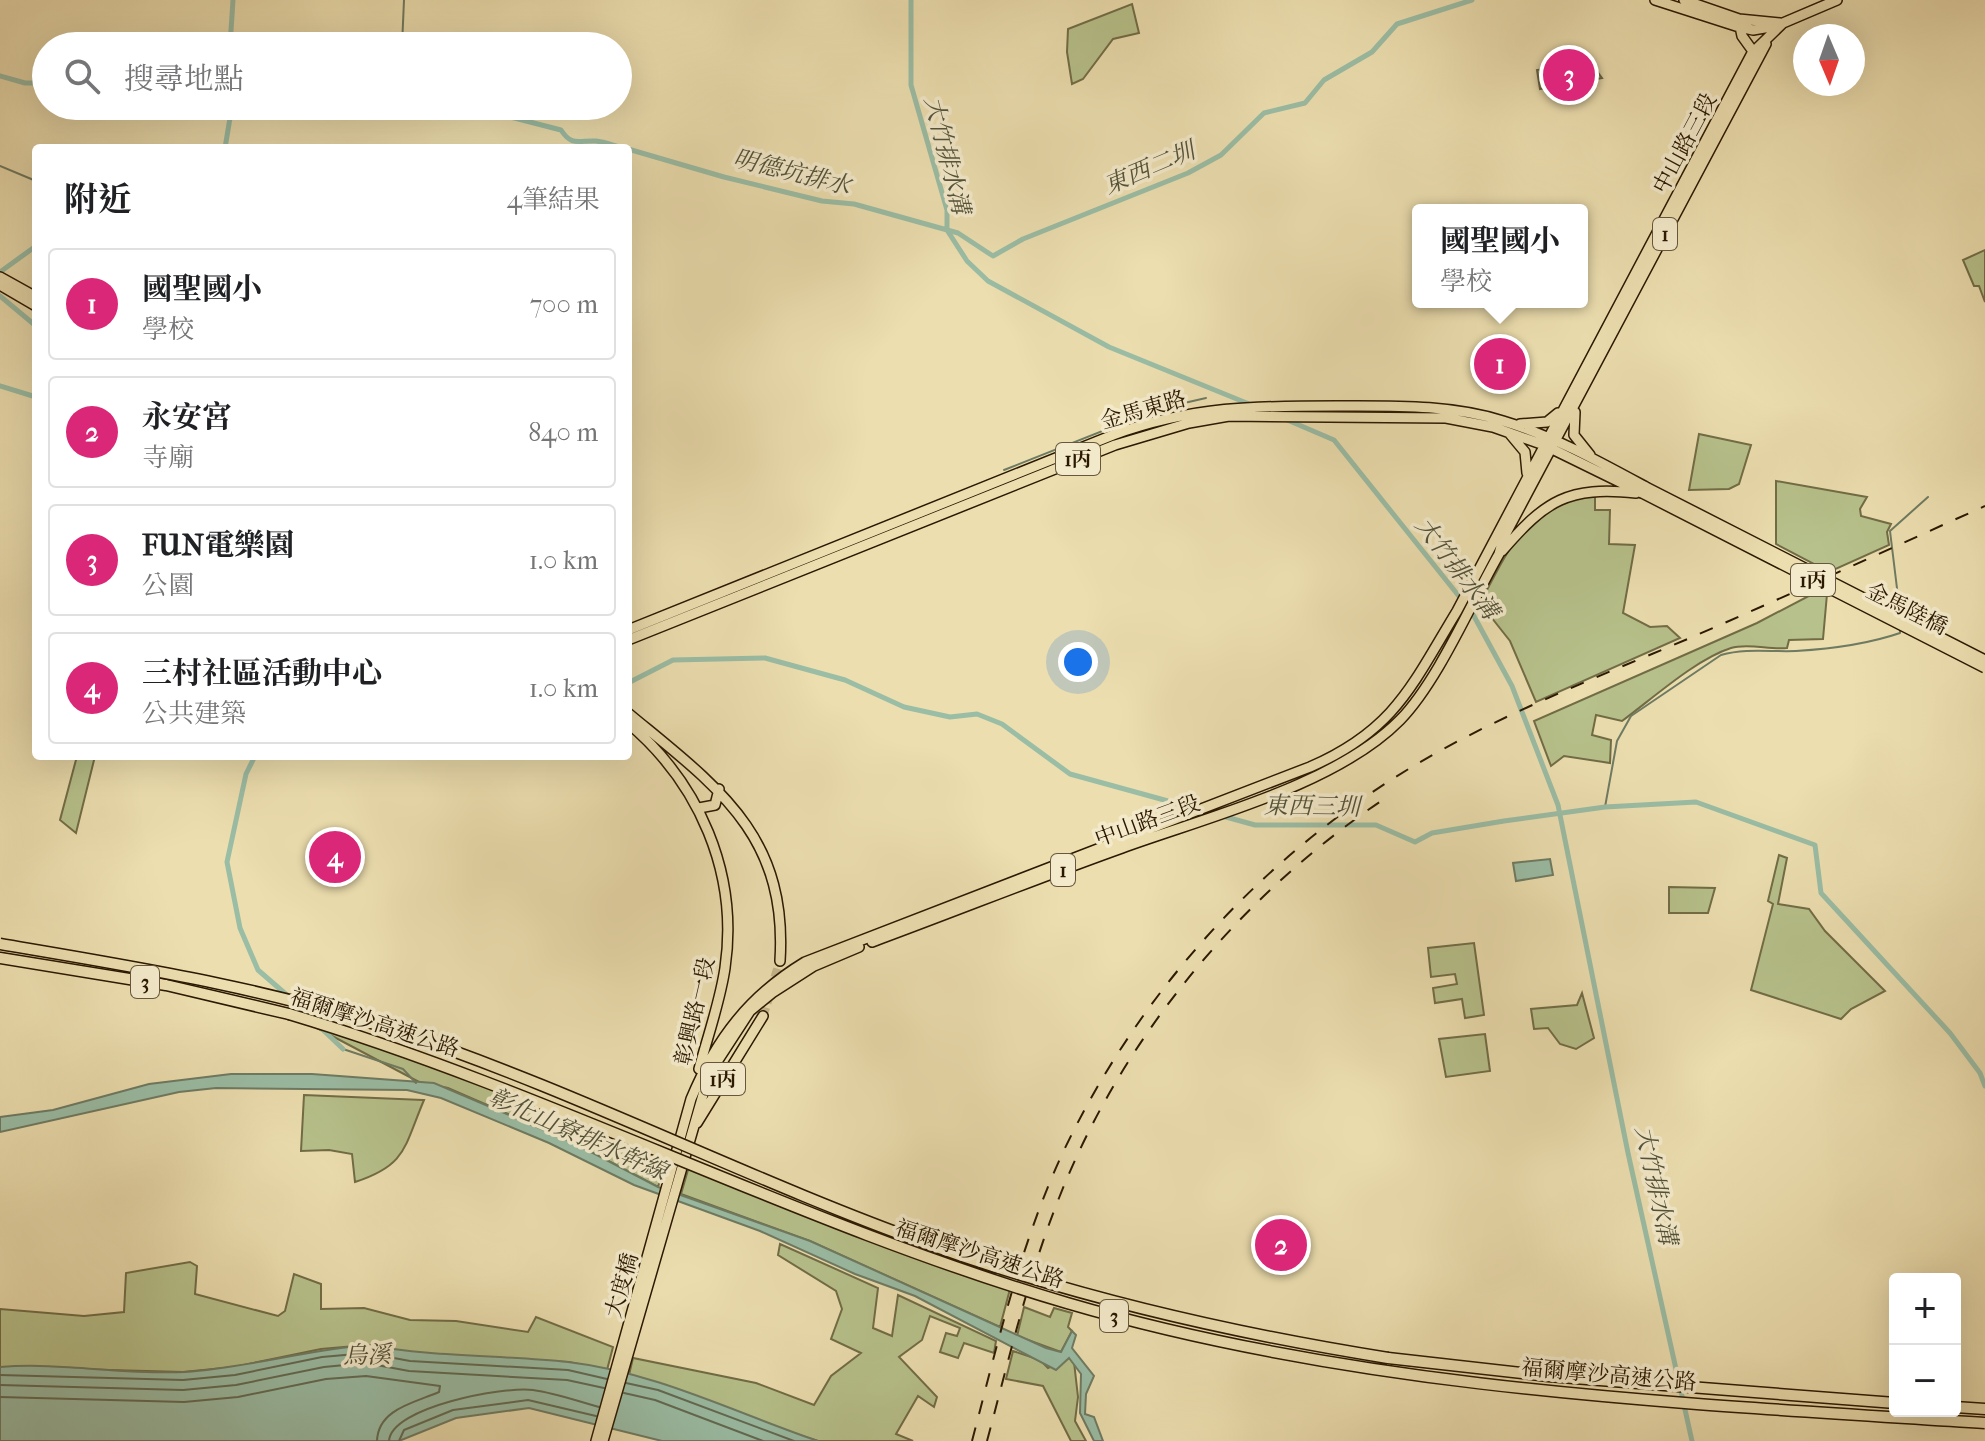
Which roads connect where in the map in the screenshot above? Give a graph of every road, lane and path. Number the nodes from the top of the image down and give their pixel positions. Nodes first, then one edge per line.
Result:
1 (1655, 0) edge
2 (1684, 0) edge
3 (1837, 0) edge
4 (1783, 23) junction
5 (1741, 25) junction
6 (1756, 51) junction
7 (1, 280) edge
8 (32, 295) edge
9 (32, 303) edge
10 (1577, 401) junction
11 (1565, 404) junction
12 (1510, 428) junction
13 (1550, 443) junction
14 (1598, 462) junction
15 (1527, 477) junction
16 (1644, 490) junction
17 (1499, 554) junction
18 (1474, 588) junction
19 (632, 628) edge
20 (632, 638) edge
21 (1985, 660) edge
22 (1985, 668) edge
23 (632, 716) edge
24 (632, 727) edge
25 (702, 775) junction
26 (680, 780) junction
27 (719, 789) junction
28 (699, 808) junction
29 (1117, 846) junction
30 (0, 944) edge
31 (0, 958) edge
32 (780, 961) tunnel mouth
33 (763, 1016) tunnel mouth
34 (691, 1099) junction
35 (684, 1141) junction
36 (1889, 1402) edge
37 (1961, 1407) edge
38 (1985, 1409) edge
39 (1985, 1423) edge
40 (596, 1441) edge
41 (603, 1441) edge

1 - 5 main road
2 - 5 main road
3 - 4 main road, 中山路三段 / 1
4 - 5 main road
4 - 6 main road, 中山路三段 / 1
5 - 6 main road
6 - 10 main road, 中山路三段 / 1
6 - 11 main road, 中山路三段 / 1
7 - 8 main road
7 - 9 main road
10 - 13 main road, 中山路三段 / 1
10 - 14 main road
11 - 12 main road
11 - 13 main road, 中山路三段 / 1
12 - 13 main road, 金馬東路 / 1丙
12 - 15 main road
12 - 19 main road, 金馬東路 / 1丙
12 - 20 main road, 金馬東路 / 1丙
13 - 14 main road, 1丙
13 - 15 main road, 中山路三段 / 1
13 - 16 main road, 1丙
13 - 17 main road, 中山路三段 / 1
14 - 16 main road, 1丙
15 - 18 main road, 中山路三段 / 1
16 - 17 main road, 1
16 - 21 main road, 金馬陸橋 / 1丙, bridge
16 - 22 main road, 金馬陸橋 / 1丙, bridge
17 - 18 main road, 中山路三段 / 1
18 - 29 main road, 中山路三段 / 1
23 - 25 main road
24 - 26 main road, 彰興路一段 / 1丙
25 - 26 main road
25 - 27 main road
26 - 28 main road, 彰興路一段 / 1丙
27 - 28 main road
27 - 32 main road
28 - 34 main road, 彰興路一段 / 1丙
29 - 34 main road, 中山路三段 / 1
29 - 35 main road, 中山路三段 / 1
30 - 36 highway, 福爾摩沙高速公路 / 3, bridge
31 - 39 highway, 福爾摩沙高速公路 / 3, bridge
33 - 35 main road, 彰興路一段 / 1丙
34 - 35 main road, 1
35 - 40 main road, 大度橋 / 1, bridge
35 - 41 main road, 大度橋 / 1, bridge
37 - 38 highway

